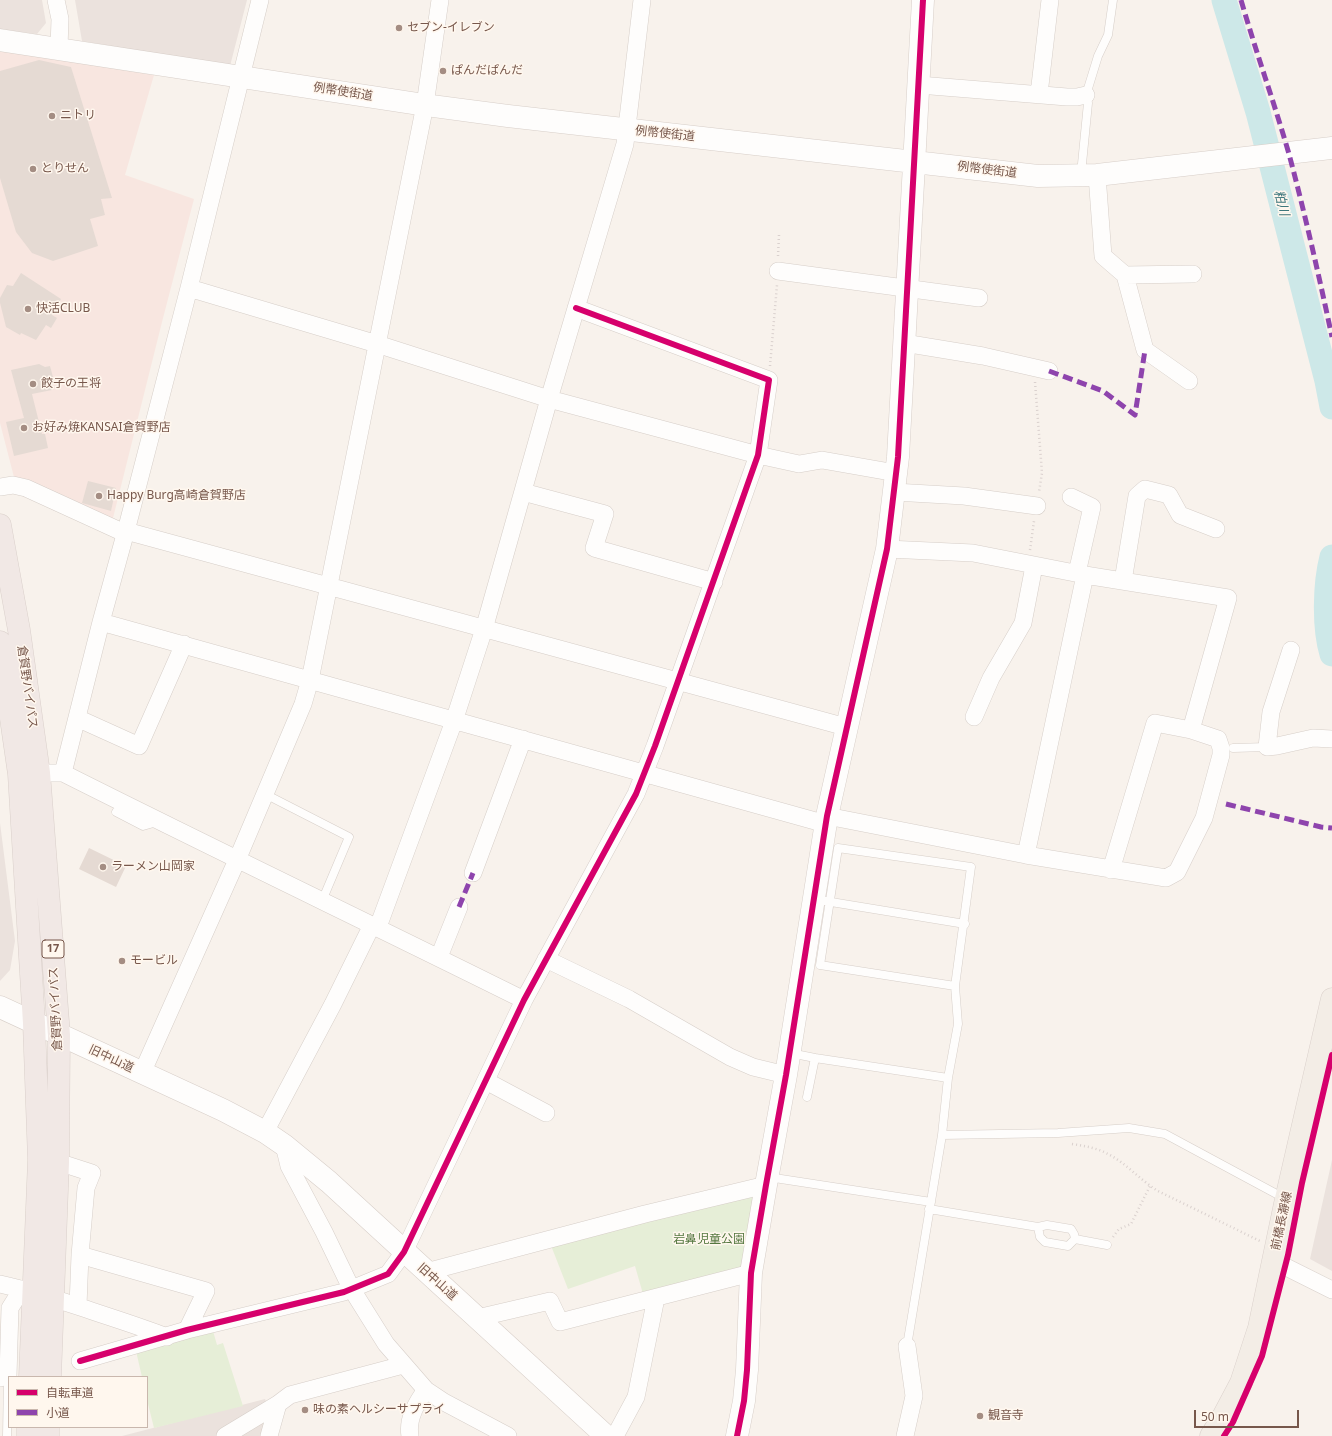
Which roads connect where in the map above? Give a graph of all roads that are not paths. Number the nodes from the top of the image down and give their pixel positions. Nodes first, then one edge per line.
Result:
1 (56, 0) edge
2 (260, 0) edge
3 (440, 0) edge
4 (642, 0) edge
5 (923, 0) edge
6 (1050, 0) edge
7 (1113, 0) edge
8 (0, 40) edge
9 (58, 48) junction
10 (240, 76) junction
11 (919, 85) junction
12 (1039, 94) junction
13 (1086, 95) junction
14 (425, 105) junction
15 (627, 130) junction
16 (1332, 148) edge
17 (914, 161) junction
18 (1089, 176) junction
19 (778, 271) road end
20 (1193, 274) dead end
21 (1125, 275) junction
22 (189, 288) junction
23 (907, 289) junction
24 (978, 298) dead end
25 (576, 308) junction
26 (904, 343) junction
27 (377, 344) junction
28 (1041, 369) road end
29 (1189, 381) dead end
30 (549, 399) junction
31 (758, 455) junction
32 (895, 483) junction
33 (0, 487) edge
34 (523, 492) junction
35 (1071, 497) dead end
36 (1037, 506) road end
37 (0, 525) edge
38 (1216, 529) dead end
39 (126, 531) junction
40 (887, 548) junction
41 (1031, 565) junction
42 (1081, 574) junction
43 (1123, 581) junction
44 (714, 582) junction
45 (328, 585) junction
46 (101, 622) junction
47 (484, 629) junction
48 (0, 642) edge
49 (184, 644) junction
50 (1291, 650) dead end
51 (310, 680) junction
52 (678, 682) junction
53 (974, 717) dead end
54 (77, 718) junction
55 (454, 721) junction
56 (846, 727) junction
57 (1191, 730) junction
58 (523, 739) junction
59 (1332, 739) edge
60 (1267, 747) junction
61 (1233, 748) dead end
62 (39, 773) junction
63 (63, 773) junction
64 (645, 773) junction
65 (265, 794) junction
66 (116, 812) dead end
67 (826, 820) junction
68 (159, 821) junction
69 (1026, 855) junction
70 (237, 860) junction
71 (1111, 870) junction
72 (473, 873) dead end
73 (322, 901) junction
74 (821, 901) junction
75 (459, 907) dead end
76 (964, 924) junction
77 (375, 926) junction
78 (439, 957) junction
79 (546, 959) junction
80 (955, 986) junction
81 (1332, 999) edge
82 (524, 1000) junction
83 (0, 1007) edge
84 (34, 1022) junction
85 (60, 1035) junction
86 (790, 1053) junction
87 (815, 1058) junction
88 (142, 1073) junction
89 (786, 1075) junction
90 (948, 1078) junction
91 (486, 1081) junction
92 (807, 1097) dead end
93 (546, 1113) dead end
94 (265, 1132) junction
95 (942, 1135) junction
96 (284, 1145) junction
97 (58, 1162) junction
98 (767, 1181) junction
99 (1286, 1199) junction
100 (930, 1206) junction
101 (1038, 1227) junction
102 (1075, 1239) junction
103 (1107, 1245) road end
104 (404, 1252) junction
105 (80, 1255) junction
106 (1275, 1255) junction
107 (426, 1272) junction
108 (751, 1273) junction
109 (0, 1284) edge
110 (351, 1288) junction
111 (1332, 1290) edge
112 (36, 1293) junction
113 (656, 1298) junction
114 (78, 1306) junction
115 (477, 1318) junction
116 (188, 1330) junction
117 (167, 1337) junction
118 (907, 1346) joint
119 (80, 1361) dead end
120 (403, 1365) junction
121 (30, 1376) edge
122 (50, 1376) edge
123 (4, 1377) edge
124 (426, 1390) junction
125 (278, 1404) junction
126 (7, 1436) edge
127 (224, 1436) edge
128 (269, 1436) edge
129 (410, 1436) edge
130 (508, 1436) edge
131 (606, 1436) edge
132 (616, 1436) edge
133 (737, 1436) edge
134 (905, 1436) edge
135 (1211, 1436) edge

1 - 9 street
2 - 10 street
3 - 14 street
4 - 15 street
5 - 11 street
6 - 12 street
7 - 13 lane
8 - 9 street, 例幣使街道
9 - 10 street, 例幣使街道
10 - 14 street, 例幣使街道
10 - 22 street
11 - 12 street
11 - 17 street
12 - 13 street
13 - 18 lane
14 - 15 street, 例幣使街道
14 - 27 street
15 - 17 street, 例幣使街道
15 - 25 street
16 - 18 street, 例幣使街道
17 - 18 street, 例幣使街道
17 - 23 street
18 - 21 street
19 - 23 street
20 - 21 street
21 - 29 street
22 - 27 street
22 - 39 street
23 - 24 street
23 - 26 street
25 - 30 street
25 - 31 street
26 - 28 street
26 - 32 street
27 - 30 street
27 - 45 street
30 - 31 street
30 - 34 street
31 - 32 street
31 - 44 street
32 - 36 street
32 - 40 street
33 - 39 street
34 - 44 street
34 - 47 street
35 - 42 street
37 - 62 highway, 倉賀野バイパス / 17
38 - 43 street
39 - 45 street
39 - 46 street
40 - 41 street
40 - 56 street
41 - 42 street
41 - 53 street
42 - 43 street
42 - 69 street
43 - 57 street
44 - 52 street
45 - 47 street
45 - 51 street
46 - 49 street
46 - 54 street
47 - 52 street
47 - 55 street
48 - 84 highway, 倉賀野バイパス / 17
49 - 51 street
49 - 54 street
50 - 60 street
51 - 55 street
51 - 65 street
52 - 56 street
52 - 64 street
54 - 63 street
55 - 58 street
55 - 77 street
56 - 67 street
57 - 71 street
57 - 71 street
58 - 64 street
58 - 72 street
59 - 60 street
60 - 61 lane
62 - 63 street
62 - 85 highway, 倉賀野バイパス / 17
63 - 68 street
64 - 67 street
64 - 79 street
65 - 70 street
65 - 73 lane
66 - 68 lane
67 - 69 street
67 - 74 street
68 - 70 street
69 - 71 street
70 - 73 street
70 - 88 street
73 - 77 street
74 - 76 lane
74 - 76 lane
74 - 80 lane
74 - 86 street
75 - 78 street
76 - 80 lane
77 - 78 street
77 - 94 street
78 - 82 street
79 - 82 street
79 - 89 street
80 - 90 lane
81 - 99 main road, 前橋長瀞線
82 - 91 street
83 - 84 street, 旧中山道
84 - 85 street, 旧中山道
84 - 112 highway, 倉賀野バイパス / 17
85 - 88 street, 旧中山道
85 - 97 highway, 倉賀野バイパス / 17
86 - 87 lane
86 - 89 street
87 - 90 lane
87 - 92 lane
88 - 94 street, 旧中山道
89 - 98 street
90 - 95 lane
91 - 93 street
91 - 104 street
94 - 96 street, 旧中山道
95 - 99 lane
95 - 100 lane
96 - 104 street, 旧中山道
96 - 110 street
97 - 105 street
97 - 112 highway, 倉賀野バイパス / 17
98 - 100 lane
98 - 107 street
98 - 108 street
99 - 106 main road, 前橋長瀞線
100 - 101 lane
100 - 118 lane
101 - 102 lane
101 - 102 lane
102 - 103 lane
104 - 107 street, 旧中山道
104 - 110 street
105 - 114 street
105 - 116 street
106 - 111 street
106 - 135 main road, 前橋長瀞線
107 - 115 street, 旧中山道
108 - 113 street
108 - 133 street
109 - 112 street
110 - 116 street
110 - 120 street
112 - 114 street
112 - 121 highway, 倉賀野バイパス / 17
112 - 122 highway, 倉賀野バイパス / 17
112 - 123 street
113 - 115 street
113 - 132 street
114 - 117 street
115 - 131 street, 旧中山道
116 - 117 street
117 - 119 street
118 - 134 street
120 - 124 street
120 - 125 street
123 - 126 lane
124 - 129 street
124 - 130 street
125 - 127 street
125 - 128 street

